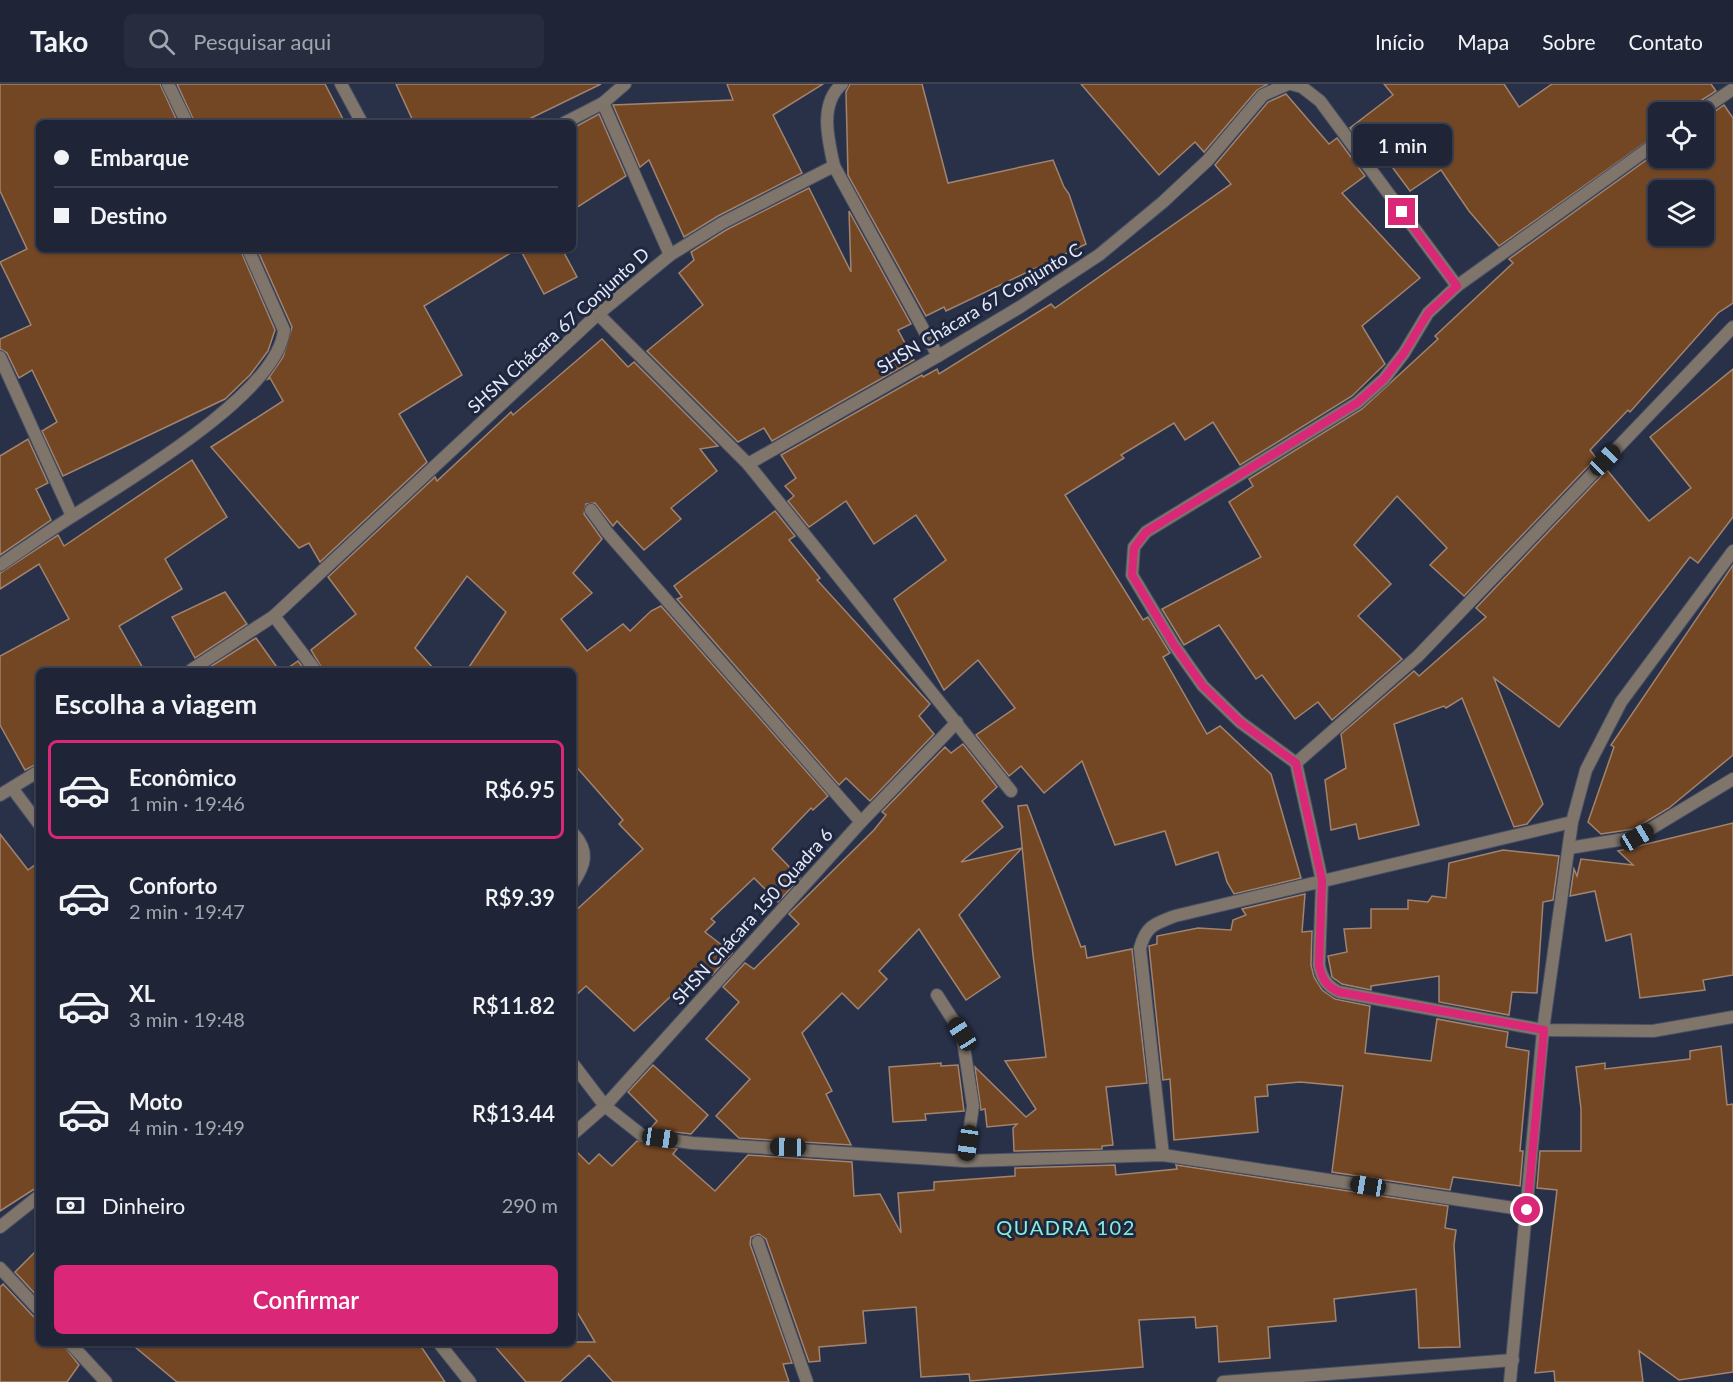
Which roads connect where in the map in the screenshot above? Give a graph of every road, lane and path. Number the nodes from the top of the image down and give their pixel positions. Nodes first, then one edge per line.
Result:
1 (168, 84) edge
2 (341, 84) edge
3 (625, 84) edge
4 (842, 84) edge
5 (1289, 84) edge
6 (1733, 88) edge
7 (1714, 102) edge
8 (603, 103) junction
9 (186, 120) edge
10 (360, 120) edge
11 (570, 120) edge
12 (1648, 149) edge
13 (834, 166) junction
14 (249, 252) edge
15 (670, 255) junction
16 (1457, 286) junction
17 (597, 314) junction
18 (1733, 327) edge
19 (938, 356) junction
20 (0, 357) edge
21 (748, 464) junction
22 (591, 510) dead end
23 (72, 516) junction
24 (1733, 550) edge
25 (0, 565) edge
26 (274, 616) junction
27 (194, 668) edge
28 (313, 668) edge
29 (957, 722) junction
30 (1296, 763) junction
31 (36, 773) edge
32 (1733, 779) edge
33 (12, 789) junction
34 (1011, 791) dead end
35 (0, 795) edge
36 (36, 820) edge
37 (861, 822) junction
38 (1572, 822) junction
39 (576, 838) edge
40 (1569, 848) junction
41 (576, 879) edge
42 (1322, 880) junction
43 (937, 995) dead end
44 (1733, 1017) edge
45 (1544, 1030) junction
46 (576, 1068) edge
47 (605, 1106) junction
48 (576, 1131) edge
49 (1162, 1155) junction
50 (965, 1161) junction
51 (36, 1198) edge
52 (1527, 1210) junction
53 (0, 1227) edge
54 (758, 1242) dead end
55 (0, 1268) edge
56 (36, 1307) edge
57 (73, 1346) edge
58 (441, 1346) edge
59 (1513, 1360) junction
60 (106, 1382) edge
61 (470, 1382) edge
62 (807, 1382) edge
63 (1223, 1382) edge
64 (1510, 1382) edge

1 - 9 street
2 - 10 street
3 - 8 street
4 - 13 street
5 - 16 street, SHSN Chácara 67 Conjunto C
5 - 19 street, SHSN Chácara 67 Conjunto C
6 - 7 street
8 - 11 street
8 - 15 street
12 - 16 street
13 - 15 street, SHSN Chácara 67 Conjunto D
13 - 19 street
14 - 23 street
15 - 17 street, SHSN Chácara 67 Conjunto D
16 - 30 street
17 - 21 street
17 - 26 street, SHSN Chácara 67 Conjunto D
18 - 30 street
19 - 21 street, SHSN Chácara 67 Conjunto C
20 - 23 street
21 - 29 street
22 - 37 street
23 - 25 street
24 - 38 street
26 - 27 street, SHSN Chácara 67 Conjunto D
26 - 28 street
29 - 34 street
29 - 37 street, SHSN Chácara 150 Quadra 6
30 - 42 street
31 - 33 street
32 - 40 street
33 - 35 street
33 - 36 street
37 - 47 street, SHSN Chácara 150 Quadra 6
38 - 40 street
38 - 42 street
39 - 41 street
40 - 45 street
42 - 45 street
42 - 49 street
43 - 50 street
44 - 45 street
45 - 52 street
46 - 47 street
47 - 48 street, SHSN Chácara 150 Quadra 6
47 - 50 street
49 - 50 street
49 - 52 street
51 - 53 street
52 - 59 street
54 - 62 street
55 - 56 street
57 - 60 street
58 - 61 street
59 - 63 street
59 - 64 street

